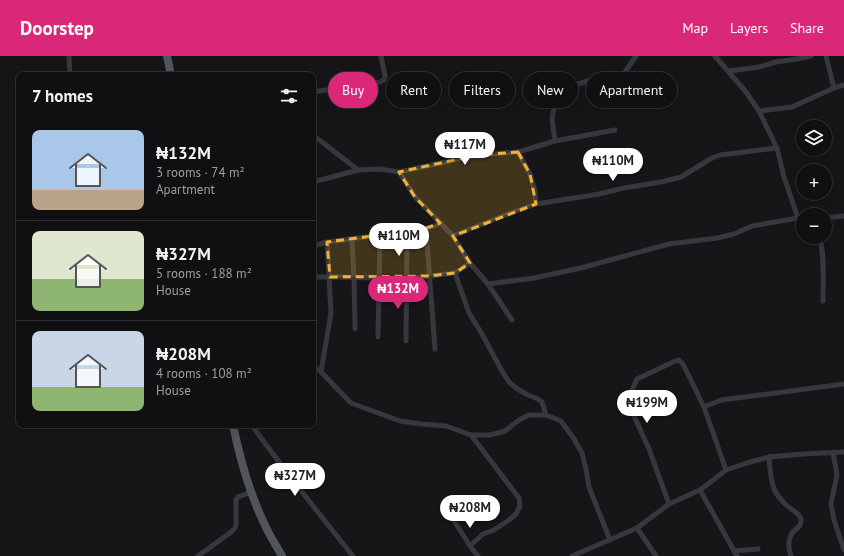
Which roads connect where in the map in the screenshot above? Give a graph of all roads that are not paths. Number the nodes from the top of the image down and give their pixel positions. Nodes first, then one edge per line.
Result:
1 (69, 56) edge
2 (167, 56) edge
3 (381, 56) edge
4 (636, 56) edge
5 (715, 56) edge
6 (811, 56) edge
7 (826, 56) edge
8 (70, 72) edge
9 (170, 72) edge
10 (729, 72) junction
11 (844, 85) edge
12 (834, 88) junction
13 (316, 92) edge
14 (759, 111) junction
15 (615, 130) dead end
16 (316, 138) edge
17 (555, 141) junction
18 (777, 148) junction
19 (518, 152) junction
20 (358, 170) junction
21 (399, 172) junction
22 (316, 181) edge
23 (536, 204) junction
24 (796, 208) edge
25 (844, 216) edge
26 (832, 217) edge
27 (796, 219) edge
28 (441, 223) junction
29 (426, 229) junction
30 (380, 235) junction
31 (407, 235) junction
32 (453, 236) junction
33 (352, 239) junction
34 (327, 242) junction
35 (821, 244) edge
36 (316, 245) edge
37 (470, 263) junction
38 (455, 273) junction
39 (430, 276) junction
40 (316, 277) edge
41 (330, 277) junction
42 (354, 278) junction
43 (379, 278) junction
44 (407, 279) junction
45 (488, 284) junction
46 (823, 301) dead end
47 (512, 320) dead end
48 (355, 329) dead end
49 (378, 337) dead end
50 (406, 341) dead end
51 (435, 349) dead end
52 (316, 368) edge
53 (321, 372) junction
54 (844, 384) edge
55 (704, 407) junction
56 (546, 415) junction
57 (234, 428) edge
58 (254, 428) edge
59 (471, 435) junction
60 (833, 452) junction
61 (844, 452) edge
62 (769, 458) junction
63 (726, 470) junction
64 (700, 490) junction
65 (251, 492) junction
66 (668, 504) junction
67 (448, 511) dead end
68 (637, 528) junction
69 (610, 540) junction
70 (470, 546) junction
71 (758, 549) dead end
72 (844, 550) edge
73 (736, 554) edge
74 (198, 556) edge
75 (282, 556) edge
76 (353, 556) edge
77 (478, 556) edge
78 (572, 556) edge
79 (656, 556) edge
80 (791, 556) edge

1 - 8 street
2 - 9 main road
3 - 13 street
4 - 17 street
5 - 10 street
6 - 10 street
7 - 12 street
10 - 14 street
11 - 12 street
12 - 14 street
14 - 18 street
15 - 17 street
16 - 20 street
17 - 19 street
18 - 23 street
18 - 24 street
19 - 21 street
19 - 23 street
20 - 21 street
20 - 22 street
21 - 28 street
23 - 32 street
25 - 26 street
27 - 45 street
28 - 29 street
28 - 32 street
29 - 31 street
29 - 39 street
30 - 31 street
30 - 33 street
30 - 43 street
31 - 44 street
32 - 37 street
33 - 34 street
33 - 42 street
34 - 36 street
34 - 41 street
35 - 46 street
37 - 38 street
37 - 45 street
38 - 39 street
38 - 56 street
39 - 44 street
39 - 51 street
40 - 41 street
41 - 42 street
41 - 53 street
42 - 43 street
42 - 48 street
43 - 44 street
43 - 49 street
44 - 50 street
45 - 47 street
52 - 53 street
53 - 59 street
54 - 55 street
55 - 63 street
55 - 66 street
56 - 59 street
56 - 69 street
57 - 65 main road
58 - 76 street
59 - 70 street
60 - 61 street
60 - 62 street
60 - 72 street
62 - 63 street
62 - 80 street
63 - 64 street
64 - 66 street
64 - 73 street
65 - 74 street
65 - 75 main road
66 - 68 street
67 - 70 street
68 - 69 street
68 - 79 street
69 - 78 street
70 - 77 street
71 - 73 street

